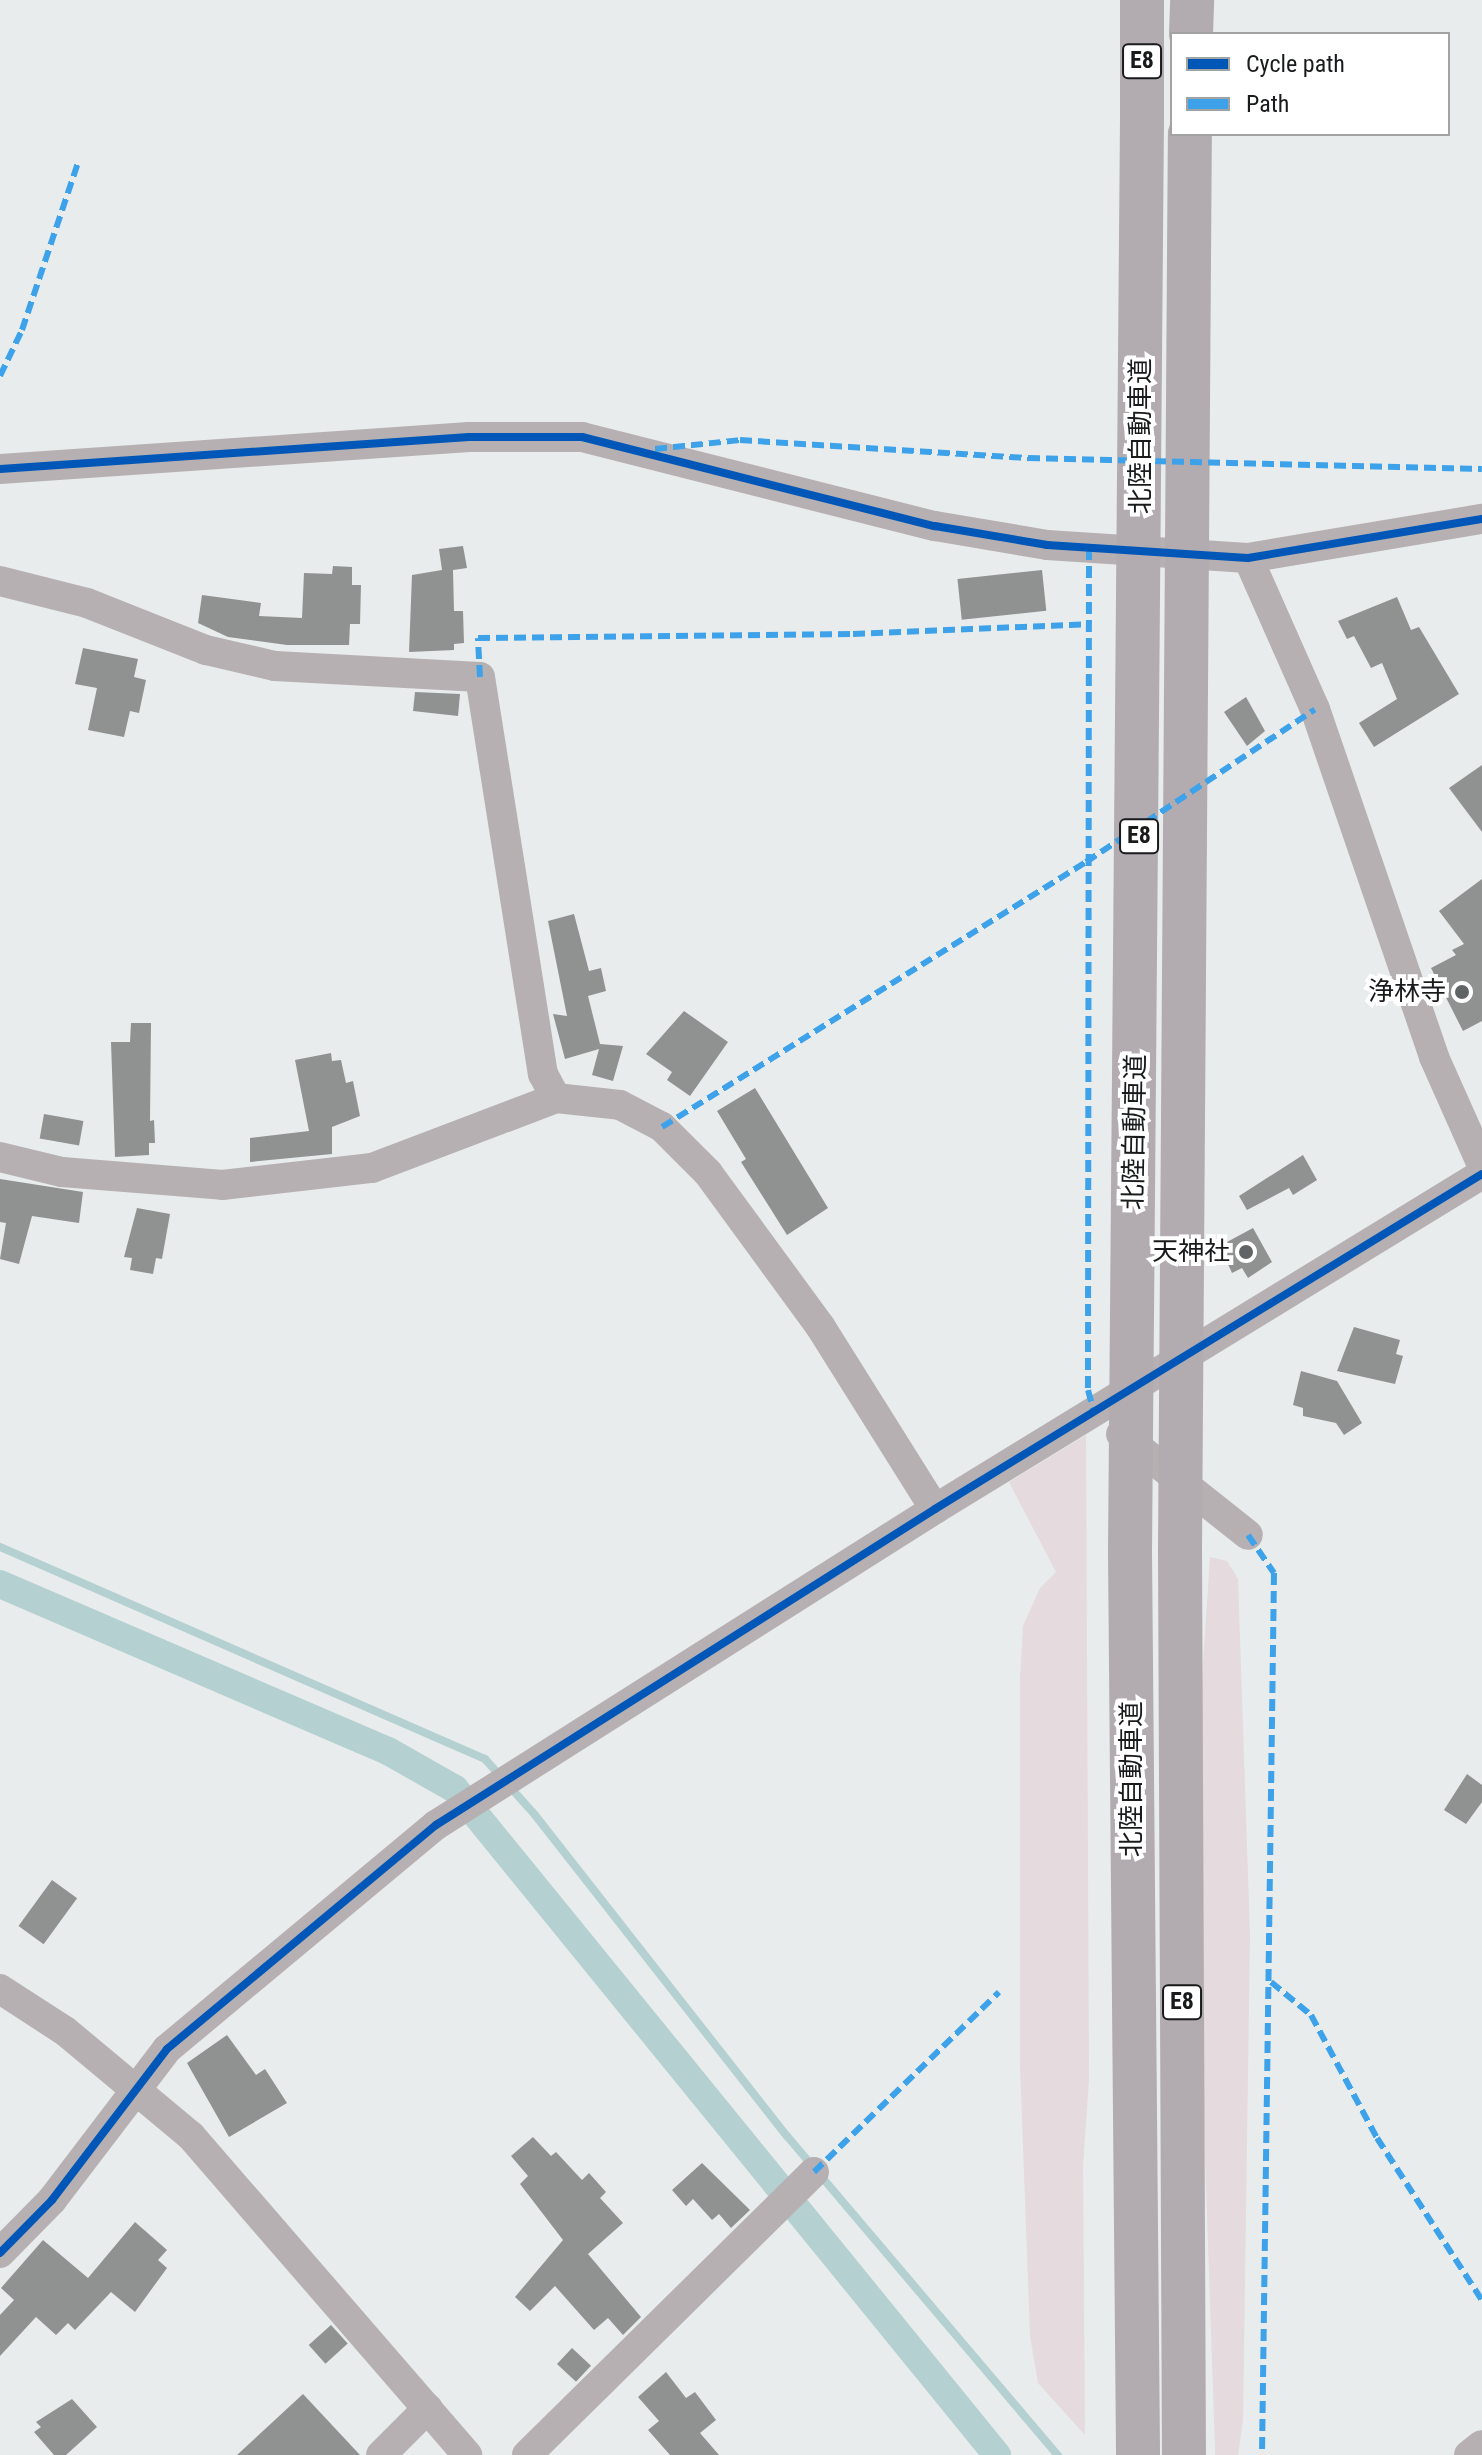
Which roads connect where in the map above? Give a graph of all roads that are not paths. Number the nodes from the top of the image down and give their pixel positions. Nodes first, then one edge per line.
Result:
1 (1142, 0) edge
2 (1192, 0) edge
3 (1191, 32) edge
4 (1190, 136) edge
5 (0, 469) edge
6 (1482, 519) edge
7 (1248, 558) junction
8 (0, 581) edge
9 (556, 1098) junction
10 (0, 1157) edge
11 (1482, 1165) edge
12 (1482, 1174) edge
13 (1094, 1413) junction
14 (935, 1509) junction
15 (1248, 1535) dead end
16 (0, 1989) edge
17 (137, 2089) junction
18 (814, 2172) dead end
19 (0, 2253) edge
20 (428, 2408) junction
21 (1138, 2434) edge
22 (1482, 2445) edge
23 (381, 2455) edge
24 (467, 2455) edge
25 (527, 2455) edge
26 (1184, 2455) edge
27 (1469, 2455) edge

1 - 21 highway, 北陸自動車道 / E8, bridge
2 - 3 highway, E8
4 - 26 highway, 北陸自動車道 / E8, bridge
5 - 7 street
6 - 7 street
7 - 11 street
8 - 9 street
9 - 10 street
9 - 14 street
12 - 13 street
13 - 14 street
13 - 15 street
14 - 17 street
16 - 17 street
17 - 19 street
17 - 20 street
18 - 25 street
20 - 23 street
20 - 24 street
22 - 27 street

